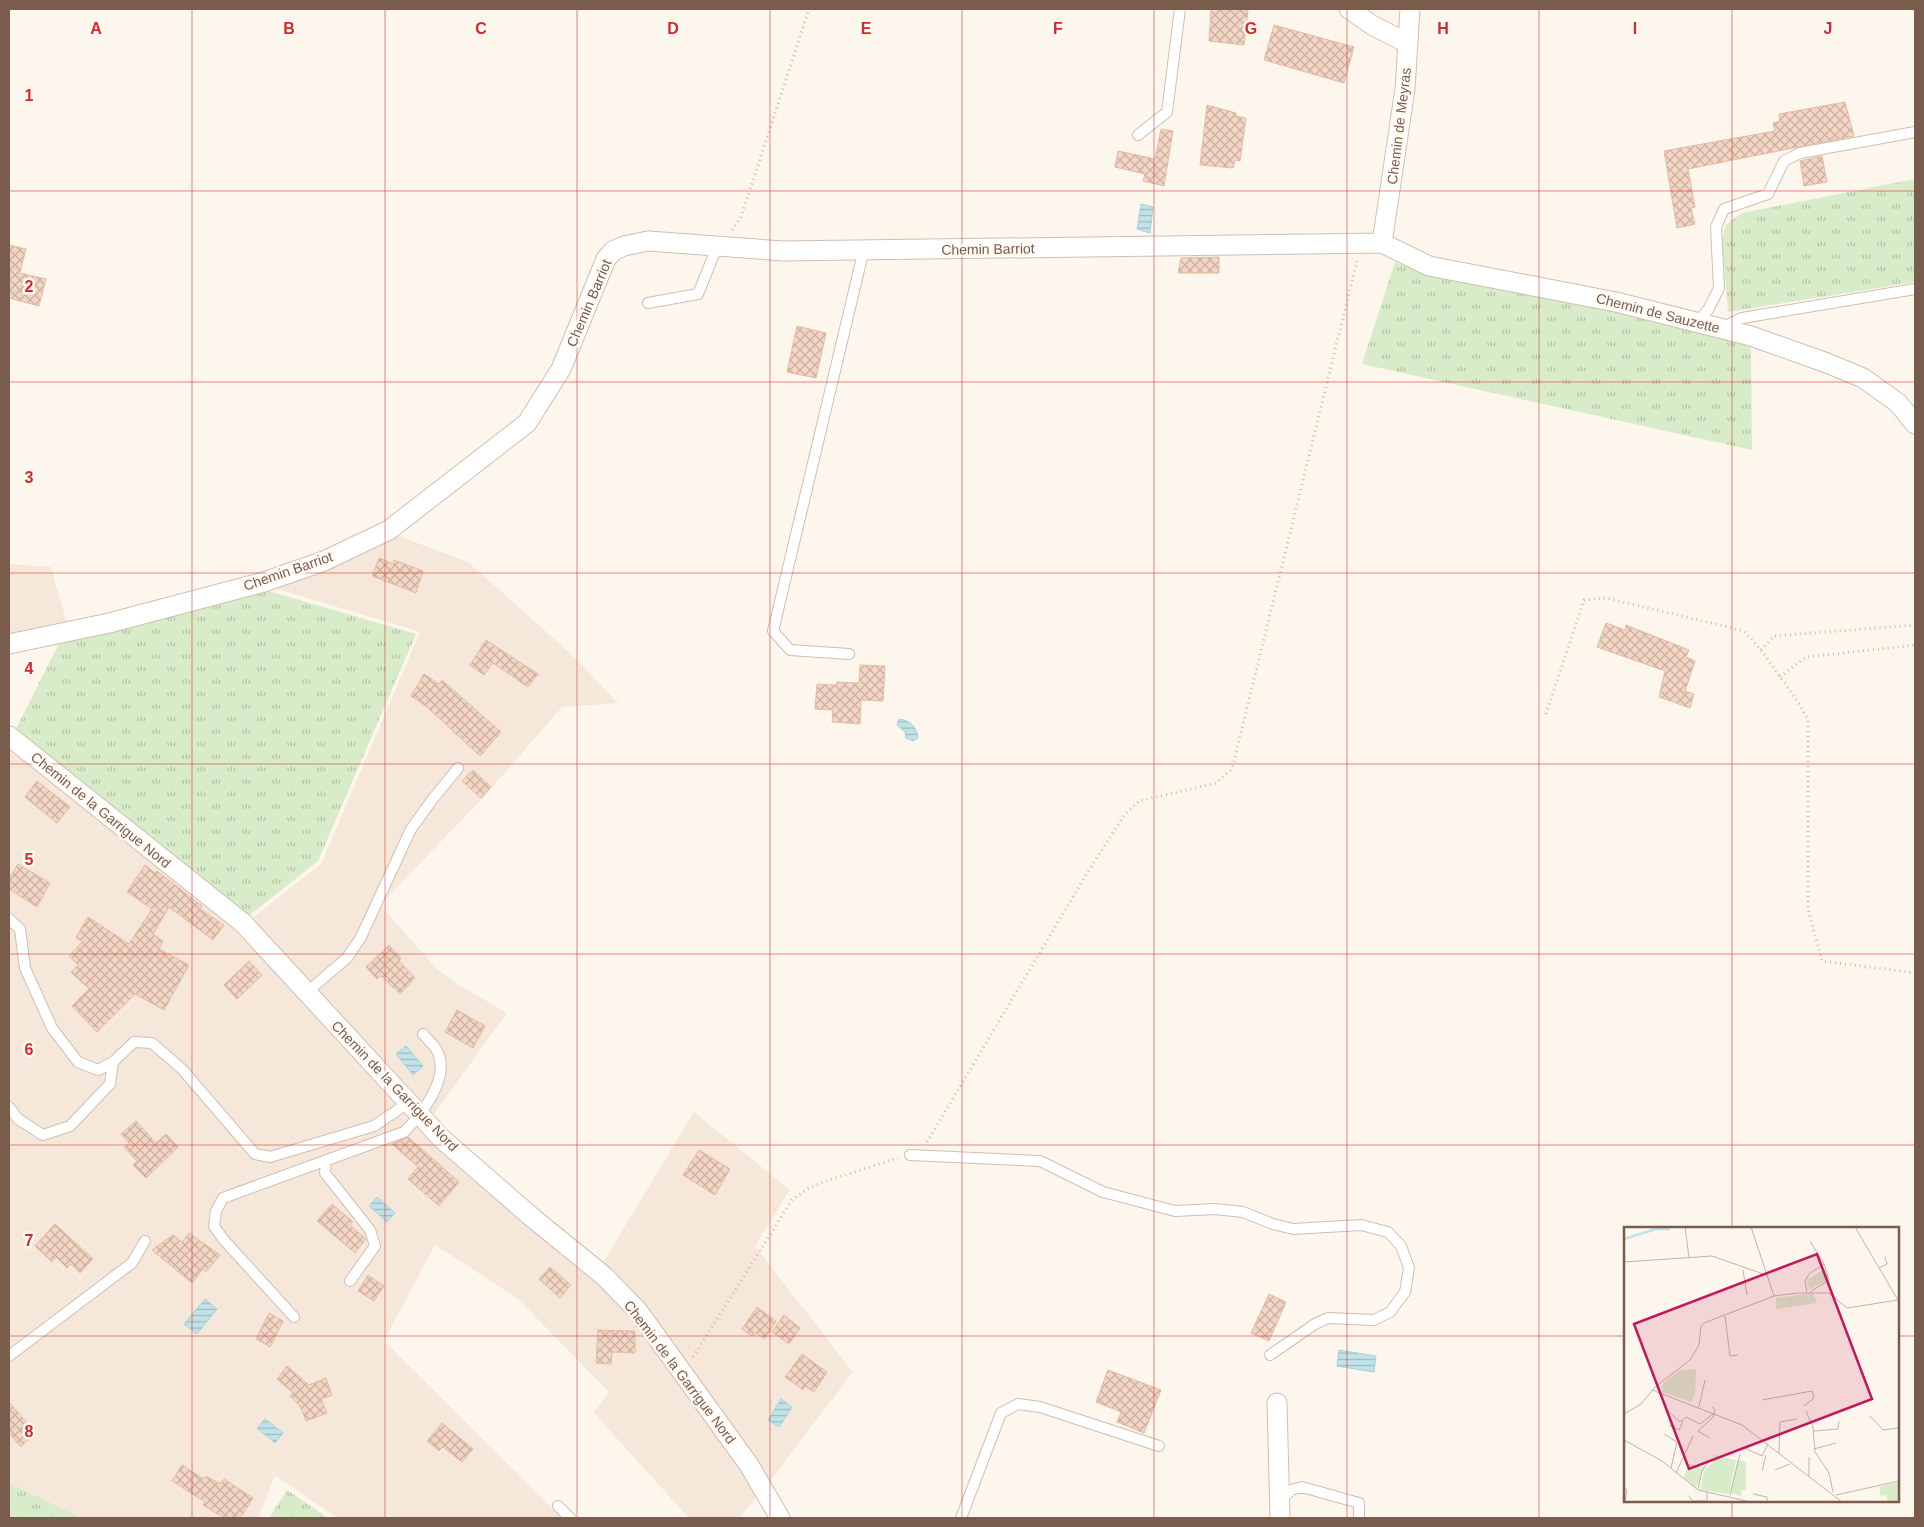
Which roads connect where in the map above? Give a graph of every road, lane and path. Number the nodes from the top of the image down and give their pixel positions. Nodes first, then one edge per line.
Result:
1 (809, 9) edge
2 (1180, 9) edge
3 (1349, 9) edge
4 (1410, 9) edge
5 (1407, 43) junction
6 (1915, 132) edge
7 (1138, 135) dead end
8 (1382, 243) junction
9 (1361, 244) junction
10 (717, 247) junction
11 (864, 249) junction
12 (1915, 289) edge
13 (648, 302) dead end
14 (1697, 322) junction
15 (1720, 328) junction
16 (1915, 424) edge
17 (1915, 625) edge
18 (9, 644) edge
19 (1915, 645) edge
20 (1761, 650) junction
21 (849, 654) dead end
22 (1780, 677) junction
23 (1546, 714) dead end
24 (9, 736) edge
25 (458, 768) dead end
26 (9, 919) edge
27 (1915, 973) edge
28 (307, 992) junction
29 (423, 1034) dead end
30 (113, 1062) junction
31 (9, 1107) edge
32 (414, 1110) junction
33 (910, 1155) junction
34 (326, 1161) junction
35 (145, 1240) dead end
36 (350, 1281) dead end
37 (294, 1317) dead end
38 (1270, 1354) dead end
39 (9, 1356) edge
40 (678, 1366) junction
41 (1277, 1403) dead end
42 (1160, 1446) dead end
43 (558, 1506) dead end
44 (1280, 1510) edge
45 (570, 1518) edge
46 (780, 1518) edge
47 (961, 1518) edge
48 (1359, 1518) edge

1 - 10 path
2 - 7 lane
3 - 5 street
4 - 5 street, Chemin de Meyras
5 - 8 street, Chemin de Meyras
6 - 14 lane
8 - 9 street, Chemin Barriot
8 - 14 street, Chemin de Sauzette
9 - 11 street, Chemin Barriot
9 - 33 path
10 - 11 street, Chemin Barriot
10 - 13 lane
10 - 18 street, Chemin Barriot
11 - 21 lane
12 - 15 lane
14 - 15 street, Chemin de Sauzette
15 - 16 street, Chemin de Sauzette
17 - 20 path
19 - 22 path
20 - 22 path
20 - 23 path
22 - 27 path
24 - 28 street, Chemin de la Garrigue Nord
25 - 28 lane
26 - 30 lane
28 - 32 street, Chemin de la Garrigue Nord
29 - 32 lane
30 - 31 lane
30 - 32 lane
32 - 34 lane
32 - 40 street, Chemin de la Garrigue Nord
33 - 38 lane
33 - 40 path
34 - 36 lane
34 - 37 lane
35 - 39 lane
40 - 46 street, Chemin de la Garrigue Nord
41 - 44 street
42 - 47 lane
43 - 45 lane
44 - 48 lane

